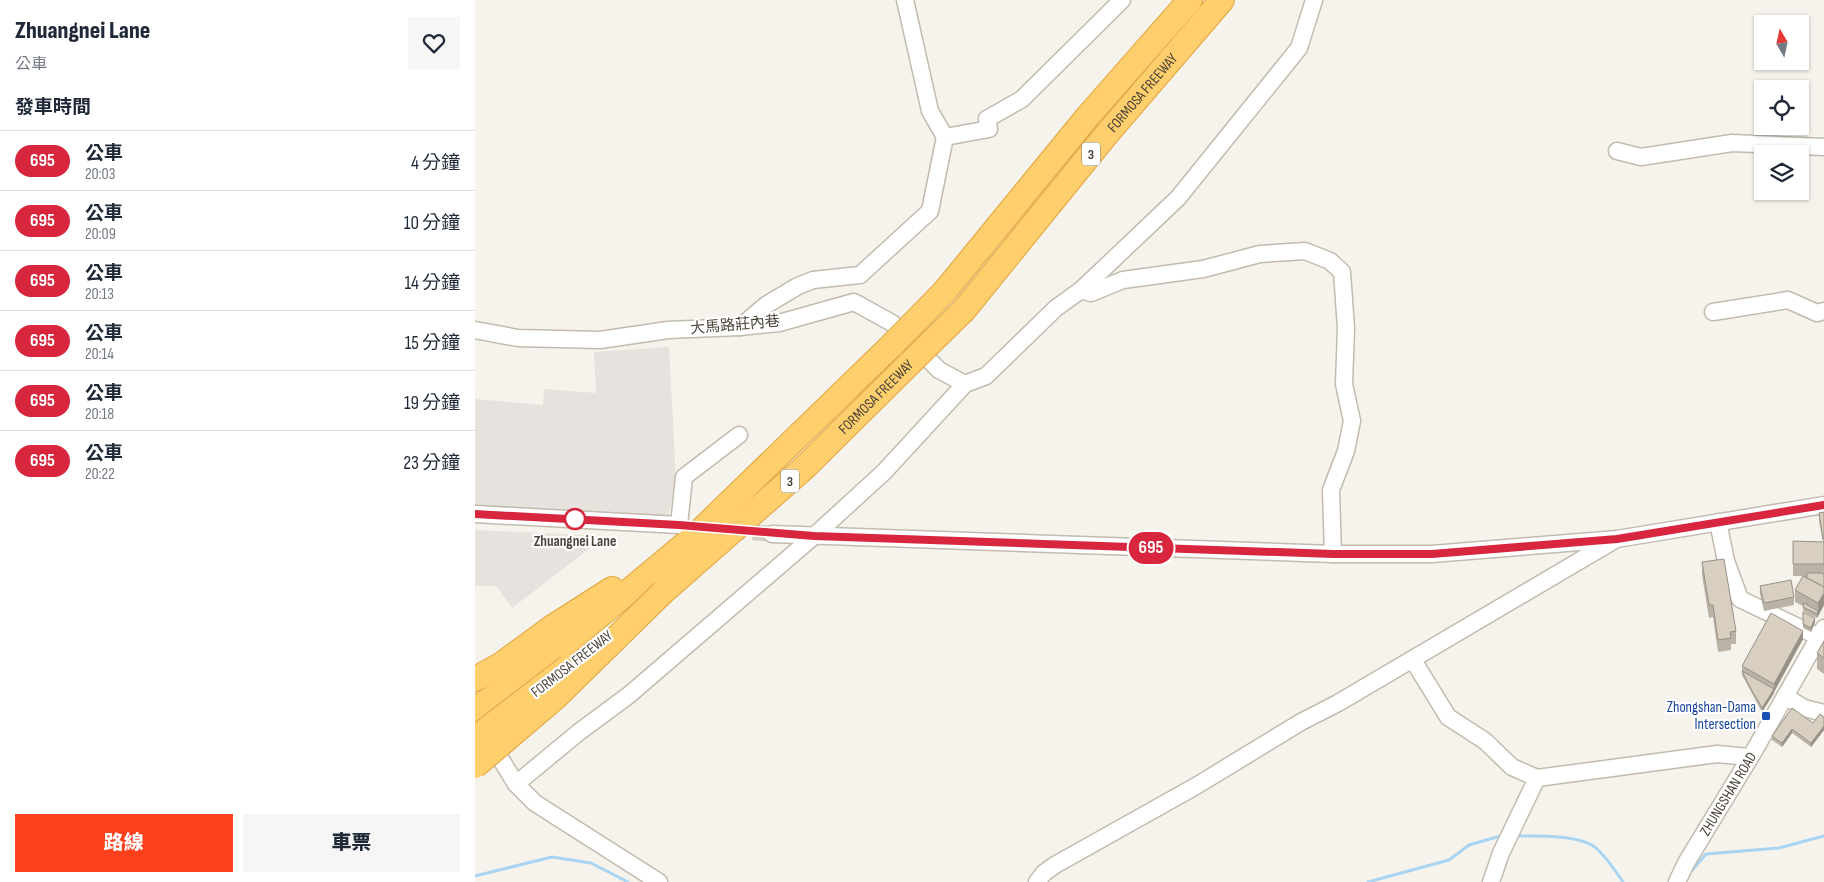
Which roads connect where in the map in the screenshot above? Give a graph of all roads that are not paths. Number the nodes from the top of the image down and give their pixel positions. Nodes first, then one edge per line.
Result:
1 (905, 0) edge
2 (1122, 0) edge
3 (1190, 0) edge
4 (1222, 0) edge
5 (1314, 0) edge
6 (945, 137) junction
7 (1824, 147) edge
8 (1617, 151) dead end
9 (1081, 290) junction
10 (1824, 311) edge
11 (1713, 312) dead end
12 (740, 327) junction
13 (475, 330) edge
14 (965, 384) junction
15 (739, 435) dead end
16 (1824, 505) edge
17 (475, 514) edge
18 (1718, 522) junction
19 (687, 530) junction
20 (772, 534) tunnel mouth
21 (814, 536) junction
22 (1617, 539) junction
23 (1333, 554) junction
24 (663, 592) junction
25 (1822, 632) edge
26 (1413, 660) junction
27 (475, 679) edge
28 (1785, 696) junction
29 (475, 710) edge
30 (1824, 713) edge
31 (475, 717) edge
32 (475, 738) edge
33 (1750, 757) junction
34 (475, 766) edge
35 (1537, 778) junction
36 (516, 784) junction
37 (659, 882) edge
38 (1037, 882) edge
39 (1491, 882) edge
40 (1677, 882) edge

1 - 6 street
2 - 6 street
3 - 19 highway, FORMOSA FREEWAY / 3, bridge
4 - 24 highway, FORMOSA FREEWAY / 3, bridge
5 - 9 street
6 - 12 street
7 - 8 street
9 - 14 street
9 - 23 street
10 - 11 street
12 - 13 street, 大馬路莊內巷
12 - 14 street, 大馬路莊內巷
14 - 21 street
15 - 19 street
16 - 18 street
17 - 19 street
18 - 22 street
18 - 25 street
19 - 27 highway
19 - 29 highway, FORMOSA FREEWAY / 3
20 - 21 street
21 - 23 street
21 - 36 street
22 - 23 street
22 - 26 street
24 - 32 highway, FORMOSA FREEWAY / 3, bridge
24 - 34 highway, bridge
25 - 28 street, ZHUNGSHAN ROAD
26 - 35 street
26 - 38 street
28 - 30 street
28 - 33 street, ZHUNGSHAN ROAD
31 - 36 street
33 - 35 street
33 - 40 street, ZHUNGSHAN ROAD
35 - 39 street
36 - 37 street

